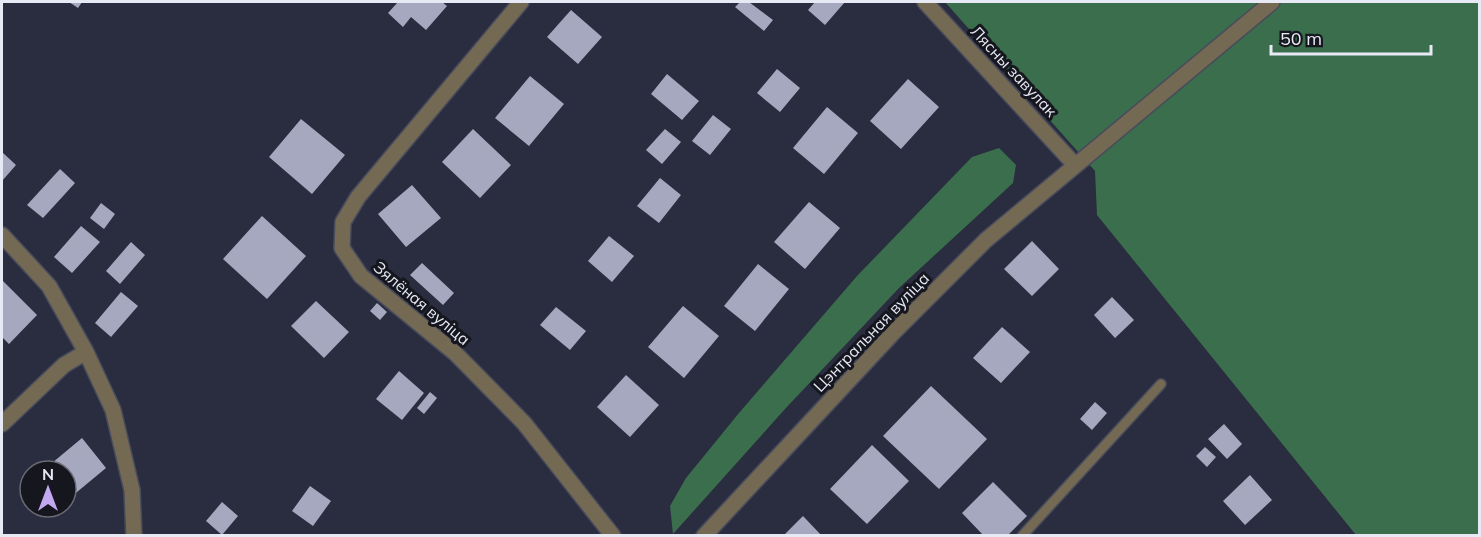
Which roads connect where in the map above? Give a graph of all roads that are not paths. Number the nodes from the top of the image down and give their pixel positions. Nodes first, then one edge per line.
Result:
1 (521, 2) edge
2 (925, 2) edge
3 (1272, 2) edge
4 (1076, 165) junction
5 (2, 235) edge
6 (86, 352) junction
7 (1161, 384) dead end
8 (2, 424) edge
9 (134, 536) edge
10 (613, 536) edge
11 (704, 536) edge
12 (1022, 536) edge

1 - 10 street, Зялёная вуліца
2 - 4 street, Лясны завулак
3 - 4 street, Цэнтральная вуліца
4 - 11 street, Цэнтральная вуліца
5 - 6 street
6 - 8 street
6 - 9 street
7 - 12 lane

